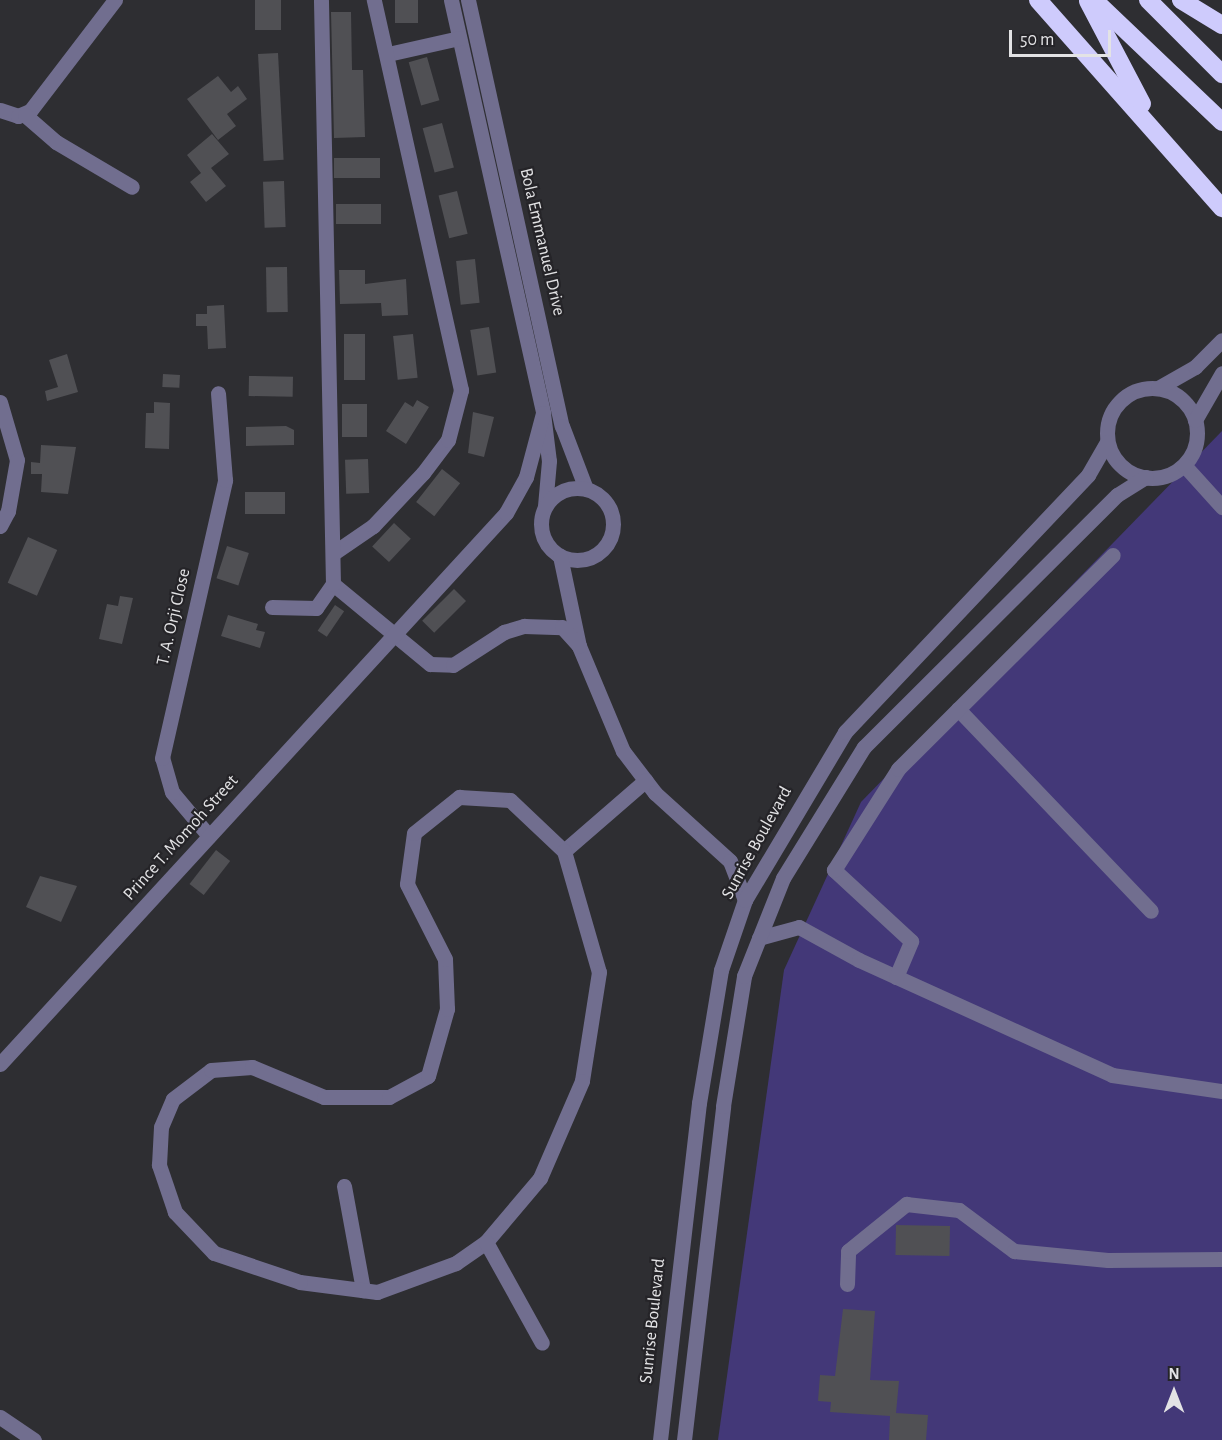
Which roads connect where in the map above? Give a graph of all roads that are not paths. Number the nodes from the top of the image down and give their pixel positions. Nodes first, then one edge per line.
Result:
1 (116, 0) edge
2 (321, 0) edge
3 (374, 0) edge
4 (451, 0) edge
5 (468, 0) edge
6 (1038, 0) edge
7 (1088, 0) edge
8 (1095, 0) edge
9 (1148, 0) edge
10 (1181, 0) edge
11 (1222, 25) edge
12 (459, 38) junction
13 (388, 54) junction
14 (1222, 74) edge
15 (0, 110) edge
16 (25, 115) junction
17 (1222, 122) edge
18 (1152, 124) junction
19 (132, 187) dead end
20 (1222, 208) edge
21 (1222, 340) edge
22 (1222, 373) edge
23 (1158, 388) junction
24 (218, 393) dead end
25 (0, 402) edge
26 (543, 413) junction
27 (1196, 420) junction
28 (1107, 442) junction
29 (1184, 465) junction
30 (1146, 477) junction
31 (586, 489) junction
32 (545, 506) junction
33 (1222, 507) edge
34 (0, 526) edge
35 (335, 552) junction
36 (1113, 555) dead end
37 (560, 556) junction
38 (333, 584) junction
39 (272, 607) dead end
40 (391, 637) junction
41 (579, 646) junction
42 (958, 709) junction
43 (646, 780) junction
44 (209, 836) junction
45 (564, 851) junction
46 (745, 900) junction
47 (1151, 911) dead end
48 (759, 938) junction
49 (896, 977) junction
50 (0, 1064) edge
51 (1222, 1091) edge
52 (344, 1186) dead end
53 (486, 1242) junction
54 (1222, 1259) edge
55 (847, 1284) dead end
56 (363, 1290) junction
57 (542, 1343) dead end
58 (0, 1417) edge
59 (34, 1440) edge
60 (660, 1440) edge
61 (684, 1440) edge

1 - 16 street
2 - 35 street
3 - 13 street
4 - 12 street, Bola Emmanuel Drive
5 - 31 street, Bola Emmanuel Drive
6 - 18 highway
7 - 18 highway
8 - 17 highway
9 - 14 highway
10 - 11 highway
12 - 13 street
12 - 26 street, Bola Emmanuel Drive
13 - 35 street
15 - 16 street
16 - 19 street
18 - 20 highway
21 - 23 street
22 - 27 street
23 - 27 street
23 - 28 street
24 - 44 street, T. A. Orji Close
25 - 34 street
26 - 32 street, Bola Emmanuel Drive
26 - 40 street, Prince T. Momoh Street
27 - 29 street
28 - 30 street
28 - 46 street, Sunrise Boulevard
29 - 30 street
29 - 33 street
30 - 48 street
31 - 32 street
31 - 37 street
32 - 37 street
35 - 38 street
36 - 42 street
37 - 41 street
38 - 39 street
38 - 40 street
40 - 41 street
40 - 44 street, Prince T. Momoh Street
41 - 43 street
42 - 47 street
42 - 49 street
43 - 45 street
43 - 46 street
44 - 50 street, Prince T. Momoh Street
45 - 53 street
45 - 56 street
46 - 60 street, Sunrise Boulevard
48 - 49 street
48 - 61 street
49 - 51 street
52 - 56 street
53 - 56 street
53 - 57 street
54 - 55 street
58 - 59 street

